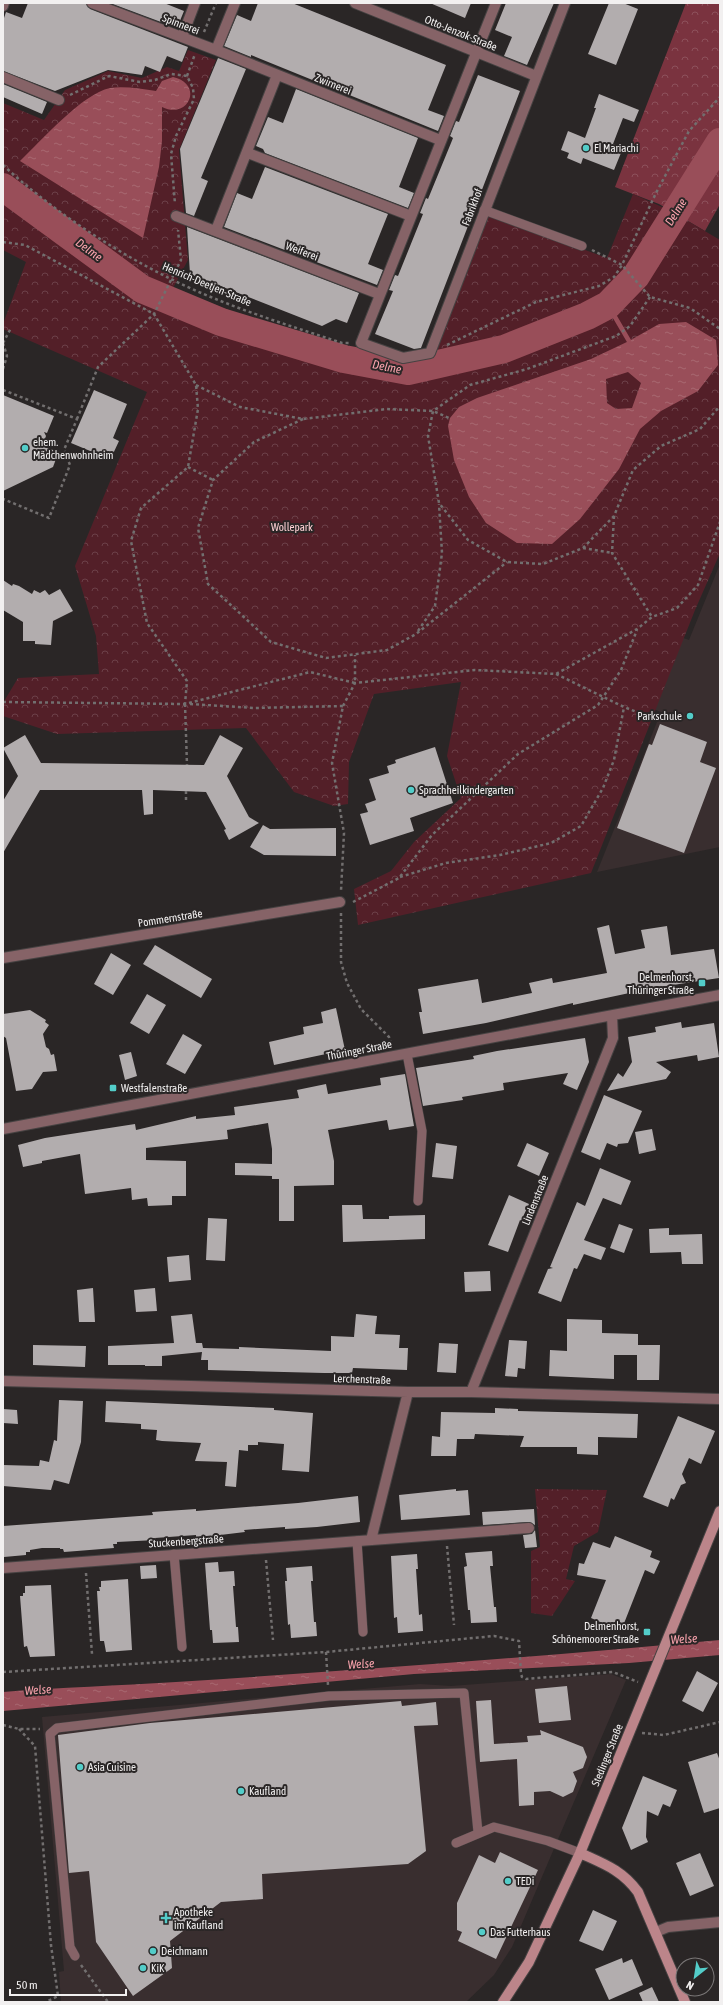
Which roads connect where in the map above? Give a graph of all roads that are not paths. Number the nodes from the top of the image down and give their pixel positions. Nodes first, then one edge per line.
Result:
1 (4, 3) edge
2 (92, 3) edge
3 (195, 3) edge
4 (235, 3) edge
5 (355, 3) edge
6 (496, 3) edge
7 (565, 3) edge
8 (3, 6) edge
9 (182, 37) junction
10 (216, 50) junction
11 (476, 51) junction
12 (277, 75) junction
13 (536, 76) junction
14 (3, 77) edge
15 (59, 100) road end
16 (440, 140) junction
17 (248, 153) junction
18 (484, 210) junction
19 (176, 216) road end
20 (411, 216) junction
21 (216, 230) junction
22 (582, 246) road end
23 (380, 294) junction
24 (341, 905) road end
25 (3, 958) edge
26 (720, 995) edge
27 (612, 1016) junction
28 (407, 1054) junction
29 (3, 1129) edge
30 (418, 1201) dead end
31 (3, 1381) edge
32 (408, 1392) junction
33 (471, 1392) junction
34 (720, 1399) edge
35 (720, 1511) edge
36 (529, 1528) dead end
37 (371, 1540) junction
38 (357, 1541) junction
39 (174, 1554) junction
40 (3, 1568) edge
41 (363, 1632) dead end
42 (182, 1647) dead end
43 (478, 1832) junction
44 (456, 1843) dead end
45 (580, 1854) junction
46 (720, 1922) edge
47 (656, 1932) junction
48 (74, 1956) road end
49 (503, 2002) edge
50 (685, 2002) edge

1 - 8 street
2 - 9 street, Spinnerei
3 - 9 street
4 - 10 street
5 - 11 street, Otto-Jenzok-Straße
6 - 11 street
7 - 13 street, Fabrikhof
9 - 10 street, Spinnerei
10 - 12 street, Zwirnerei
11 - 13 street, Otto-Jenzok-Straße
11 - 16 street
12 - 16 street, Zwirnerei
12 - 17 street
13 - 18 street, Fabrikhof
14 - 15 street
16 - 20 street
17 - 20 street
17 - 21 street
18 - 22 lane
18 - 23 street, Fabrikhof
19 - 21 street, Weiferei
20 - 23 street
21 - 23 street, Weiferei
24 - 25 street, Pommernstraße
26 - 27 street, Thüringer Straße
27 - 28 street, Thüringer Straße
27 - 33 street, Lindenstraße
28 - 29 street, Thüringer Straße
28 - 30 lane
31 - 32 street, Lerchenstraße
32 - 33 street, Lerchenstraße
32 - 37 street
33 - 34 street, Lerchenstraße
35 - 45 main road, Stedinger Straße
36 - 37 street, Stuckenbergstraße
37 - 38 street, Stuckenbergstraße
38 - 39 street, Stuckenbergstraße
38 - 41 lane
39 - 40 street, Stuckenbergstraße
39 - 42 lane
43 - 44 lane
43 - 45 lane
43 - 48 lane
45 - 47 main road
45 - 49 main road, Stedinger Straße
46 - 47 street
47 - 50 main road

